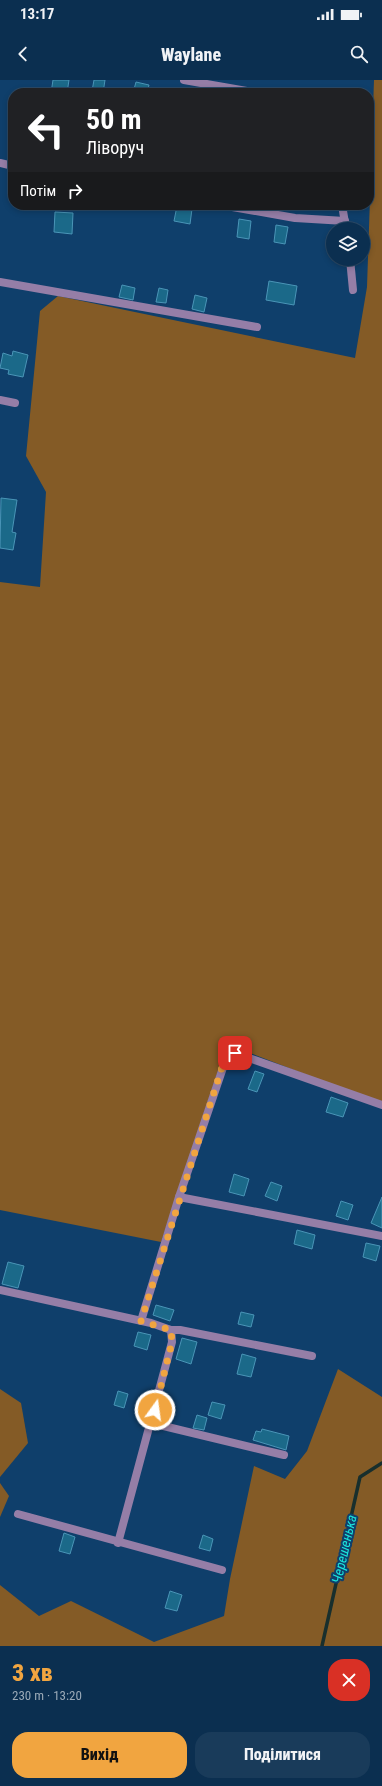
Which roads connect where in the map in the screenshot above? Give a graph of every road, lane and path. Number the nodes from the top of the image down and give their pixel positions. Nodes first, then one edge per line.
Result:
1 (184, 80) edge
2 (230, 88) edge
3 (249, 210) edge
4 (343, 210) edge
5 (326, 222) edge
6 (345, 222) edge
7 (351, 266) edge
8 (0, 282) edge
9 (354, 290) dead end
10 (257, 327) dead end
11 (0, 400) edge
12 (15, 403) dead end
13 (382, 1105) edge
14 (179, 1197) junction
15 (382, 1236) edge
16 (0, 1290) edge
17 (141, 1321) junction
18 (171, 1330) junction
19 (312, 1356) dead end
20 (151, 1423) junction
21 (284, 1455) dead end
22 (18, 1514) dead end
23 (118, 1543) junction
24 (222, 1570) dead end

1 - 2 street
3 - 5 street
4 - 6 street
7 - 9 street
8 - 10 street
11 - 12 street
13 - 14 street
14 - 15 street
14 - 17 street
16 - 17 street
17 - 18 street
18 - 19 street
18 - 20 street
20 - 21 street
20 - 23 street
22 - 23 street
23 - 24 street

